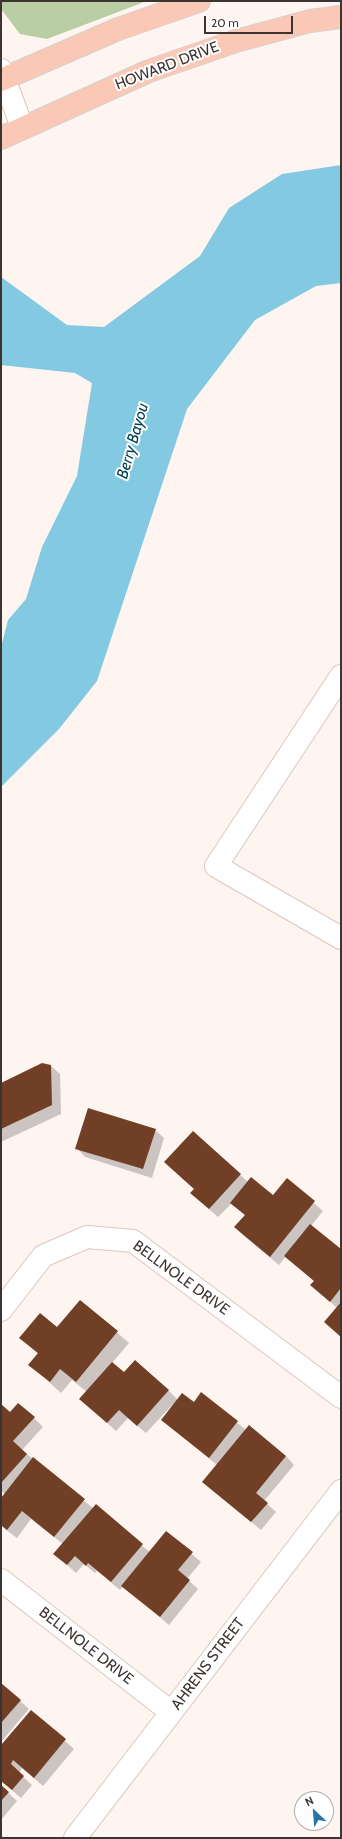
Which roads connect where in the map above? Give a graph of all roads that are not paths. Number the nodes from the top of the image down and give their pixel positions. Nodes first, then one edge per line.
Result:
1 (200, 1) edge
2 (341, 17) edge
3 (2, 76) edge
4 (22, 127) junction
5 (1, 138) edge
6 (341, 676) edge
7 (341, 938) edge
8 (1, 1310) edge
9 (341, 1397) edge
10 (341, 1490) edge
11 (1, 1580) edge
12 (171, 1712) junction
13 (75, 1838) edge

1 - 3 main road
2 - 4 main road, HOWARD DRIVE
3 - 4 street
4 - 5 main road, HOWARD DRIVE
6 - 7 street
8 - 9 street, BELLNOLE DRIVE
10 - 12 street, AHRENS STREET
11 - 12 street, BELLNOLE DRIVE
12 - 13 street, AHRENS STREET

